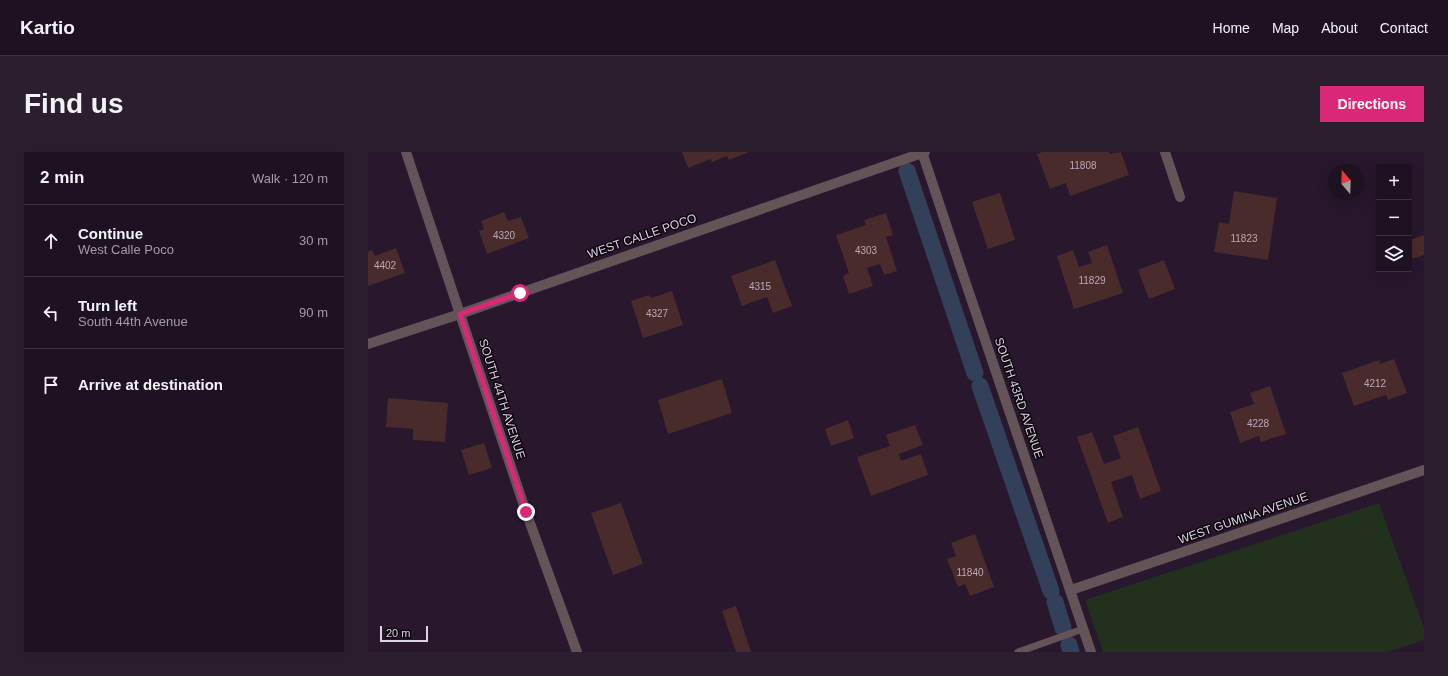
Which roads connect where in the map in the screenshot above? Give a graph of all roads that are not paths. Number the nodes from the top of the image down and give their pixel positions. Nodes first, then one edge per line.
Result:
1 (406, 152) edge
2 (923, 152) edge
3 (1165, 152) edge
4 (1180, 197) dead end
5 (460, 314) junction
6 (368, 344) edge
7 (1424, 470) edge
8 (1071, 590) junction
9 (1083, 629) junction
10 (577, 652) edge
11 (1018, 652) edge
12 (1091, 652) edge

1 - 5 street, SOUTH 44TH AVENUE
2 - 5 street, WEST CALLE POCO
2 - 8 street, SOUTH 43RD AVENUE
3 - 4 street
5 - 6 street, WEST CALLE POCO
5 - 10 street, SOUTH 44TH AVENUE
7 - 8 street, WEST GUMINA AVENUE
8 - 9 street, SOUTH 43RD AVENUE
9 - 11 lane
9 - 12 street, SOUTH 43RD AVENUE

